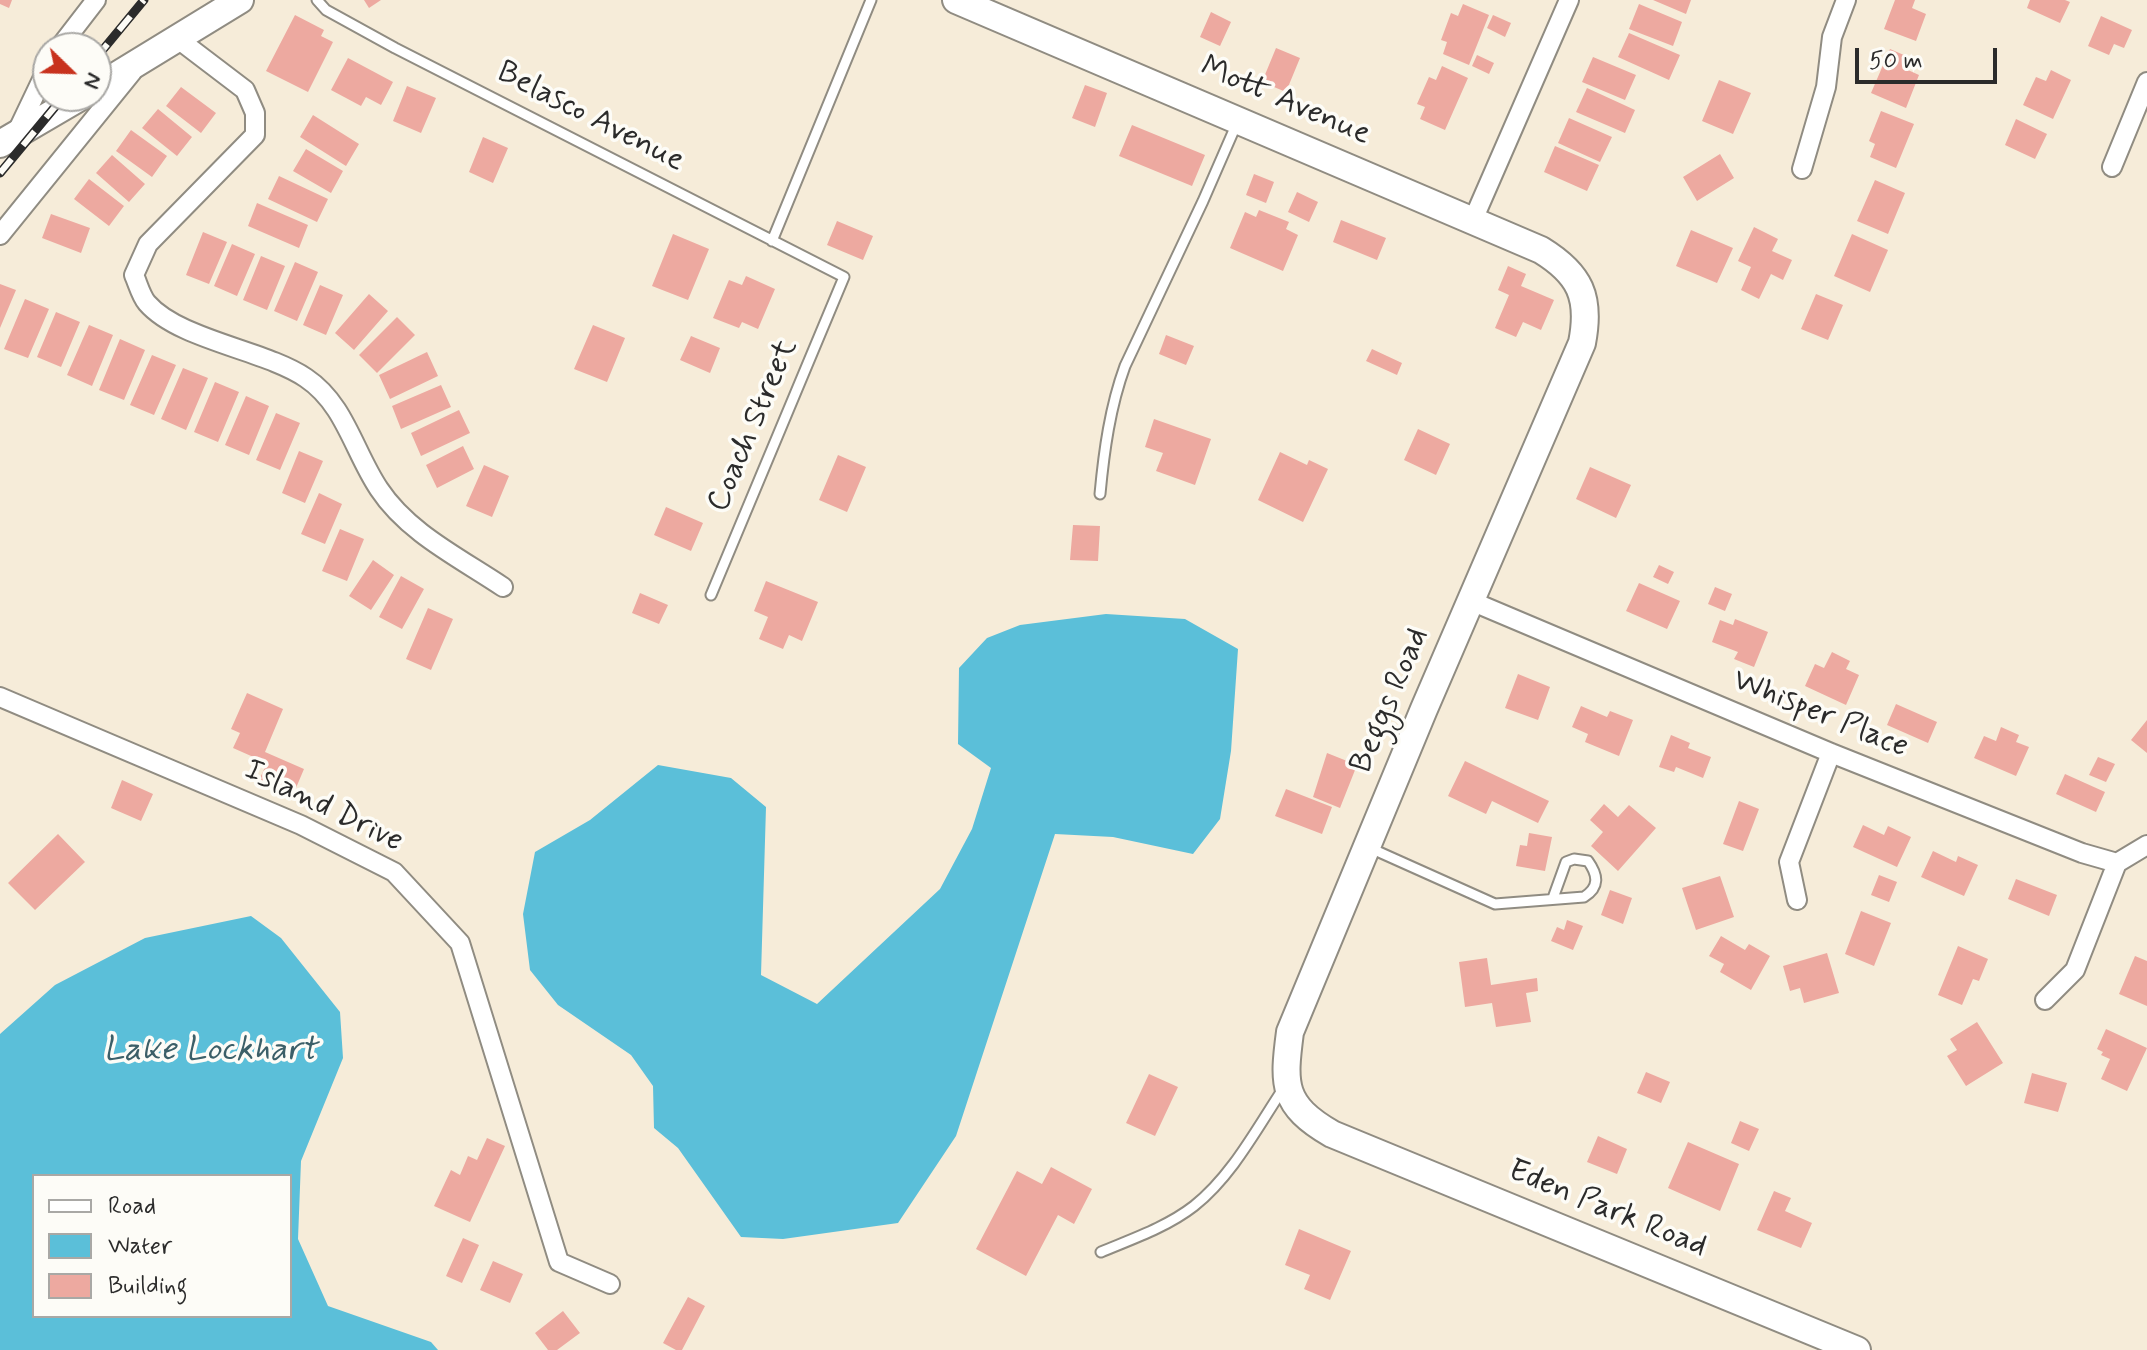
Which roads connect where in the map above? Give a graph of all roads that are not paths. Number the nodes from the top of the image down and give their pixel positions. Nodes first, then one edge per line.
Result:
1 (96, 0) edge
2 (240, 0) edge
3 (317, 0) edge
4 (871, 0) edge
5 (956, 0) edge
6 (1569, 0) edge
7 (1846, 0) edge
8 (71, 32) edge
9 (178, 39) junction
10 (140, 62) junction
11 (112, 79) edge
12 (2147, 82) edge
13 (32, 96) edge
14 (54, 112) edge
15 (1239, 119) junction
16 (8, 139) edge
17 (2112, 167) dead end
18 (1802, 169) dead end
19 (1473, 220) junction
20 (0, 235) edge
21 (772, 241) junction
22 (844, 277) joint
23 (1577, 281) joint
24 (1100, 494) dead end
25 (503, 587) dead end
26 (711, 595) dead end
27 (1471, 601) junction
28 (0, 697) edge
29 (1831, 753) junction
30 (2147, 845) edge
31 (1367, 847) junction
32 (2117, 863) junction
33 (1553, 898) junction
34 (1797, 900) dead end
35 (2045, 1000) dead end
36 (1287, 1083) junction
37 (1101, 1252) dead end
38 (610, 1284) dead end
39 (1857, 1350) edge

1 - 8 street
2 - 9 street
3 - 21 lane, Belasco Avenue
4 - 21 lane
5 - 15 street, Mott Avenue
6 - 19 street
7 - 18 street
9 - 10 street
9 - 25 street
10 - 11 street
10 - 20 street
12 - 17 street
13 - 16 street
14 - 16 street
15 - 19 street, Mott Avenue
15 - 24 lane
19 - 23 street, Mott Avenue
21 - 22 lane, Belasco Avenue
22 - 26 lane, Coach Street
23 - 27 street, Beggs Road
27 - 29 street, Whisper Place
27 - 31 street, Beggs Road
28 - 38 street, Island Drive
29 - 32 street, Whisper Place
29 - 34 street
30 - 32 street
31 - 33 lane
31 - 36 street, Beggs Road
32 - 35 street
33 - 33 lane
36 - 37 lane
36 - 39 street, Eden Park Road

